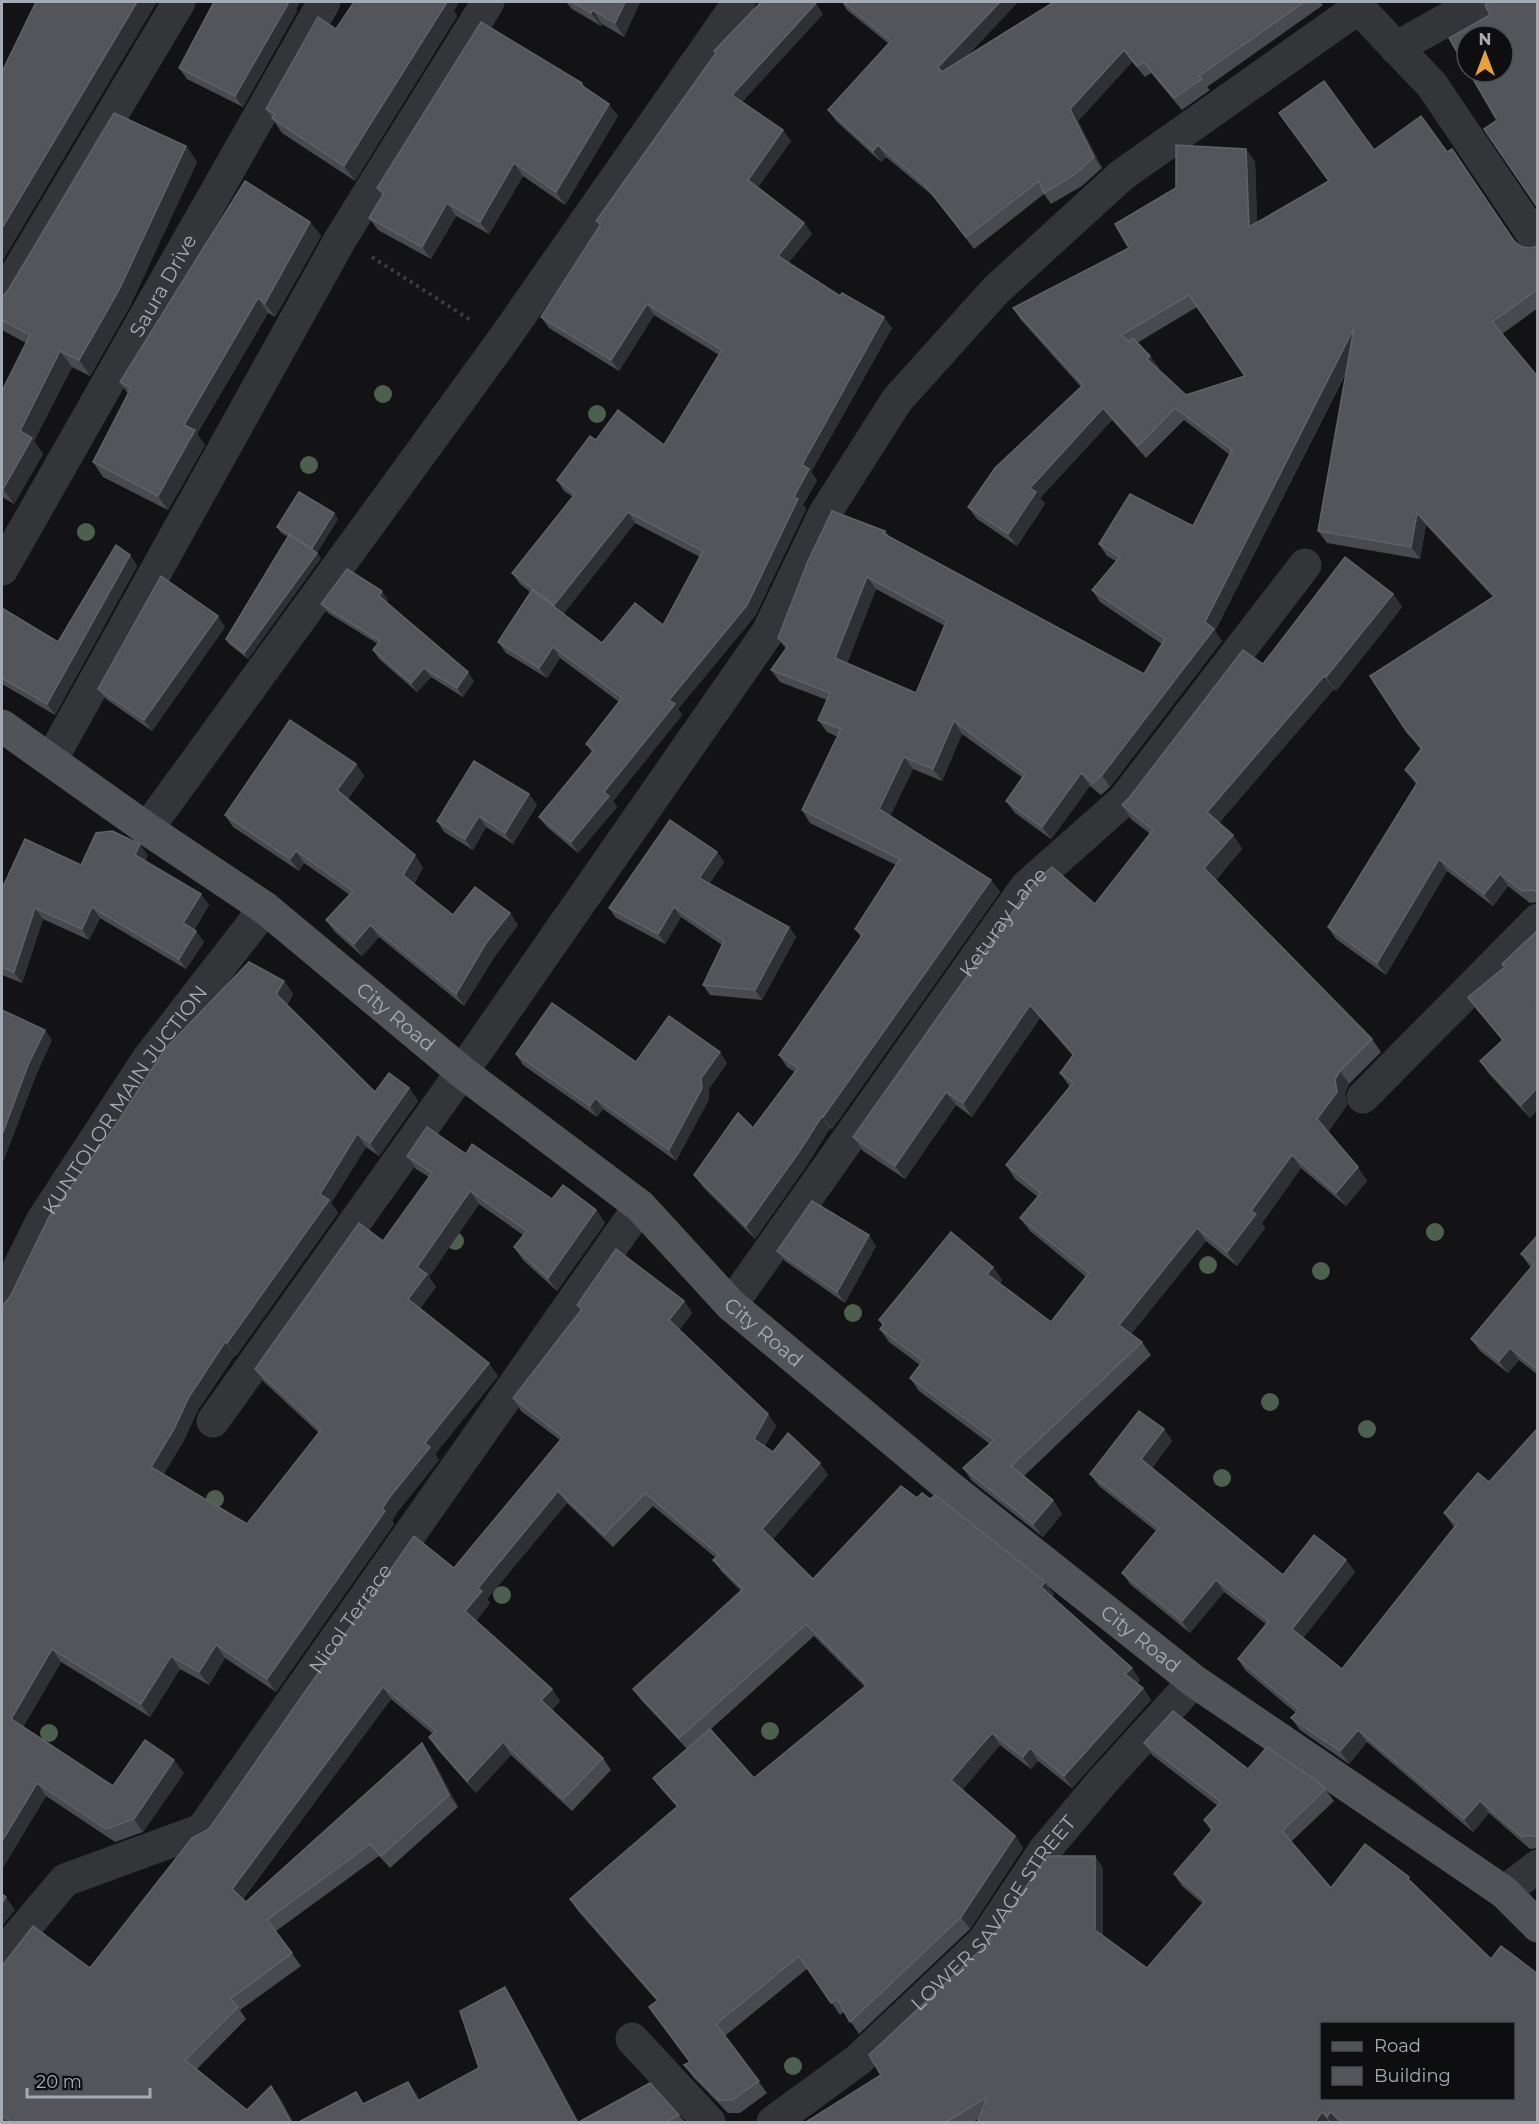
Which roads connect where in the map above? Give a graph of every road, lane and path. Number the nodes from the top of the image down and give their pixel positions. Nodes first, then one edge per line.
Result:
1 (178, 2) edge
2 (324, 2) edge
3 (488, 2) edge
4 (739, 2) edge
5 (1484, 2) edge
6 (1355, 5) edge
7 (1396, 48) junction
8 (341, 238) junction
9 (1538, 242) edge
10 (2, 298) edge
11 (503, 340) junction
12 (1305, 565) dead end
13 (2, 569) edge
14 (2, 726) edge
15 (51, 760) junction
16 (147, 829) junction
17 (265, 909) junction
18 (1538, 920) edge
19 (462, 1072) junction
20 (1363, 1097) dead end
21 (640, 1206) junction
22 (2, 1302) edge
23 (731, 1305) junction
24 (213, 1421) dead end
25 (1194, 1681) junction
26 (1538, 1866) edge
27 (1504, 1893) junction
28 (1538, 1926) edge
29 (2, 1955) edge
30 (632, 2039) dead end
31 (709, 2122) edge
32 (773, 2122) edge

1 - 10 street
2 - 13 street, Saura Drive
3 - 8 street
4 - 11 street
5 - 7 street
6 - 7 street
6 - 19 street
7 - 9 street
8 - 11 path
8 - 15 street
11 - 16 street
12 - 23 street, Keturay Lane
14 - 15 main road, City Road
15 - 16 main road, City Road
16 - 17 main road, City Road
17 - 19 main road, City Road
17 - 22 street, KUNTOLOR MAIN JUCTION
18 - 20 street
19 - 21 main road, City Road
19 - 24 street
21 - 23 main road, City Road
21 - 29 street, Nicol Terrace
23 - 25 main road, City Road
25 - 27 main road, City Road
25 - 32 street, LOWER SAVAGE STREET
26 - 27 street
27 - 28 main road, City Road
30 - 31 street

